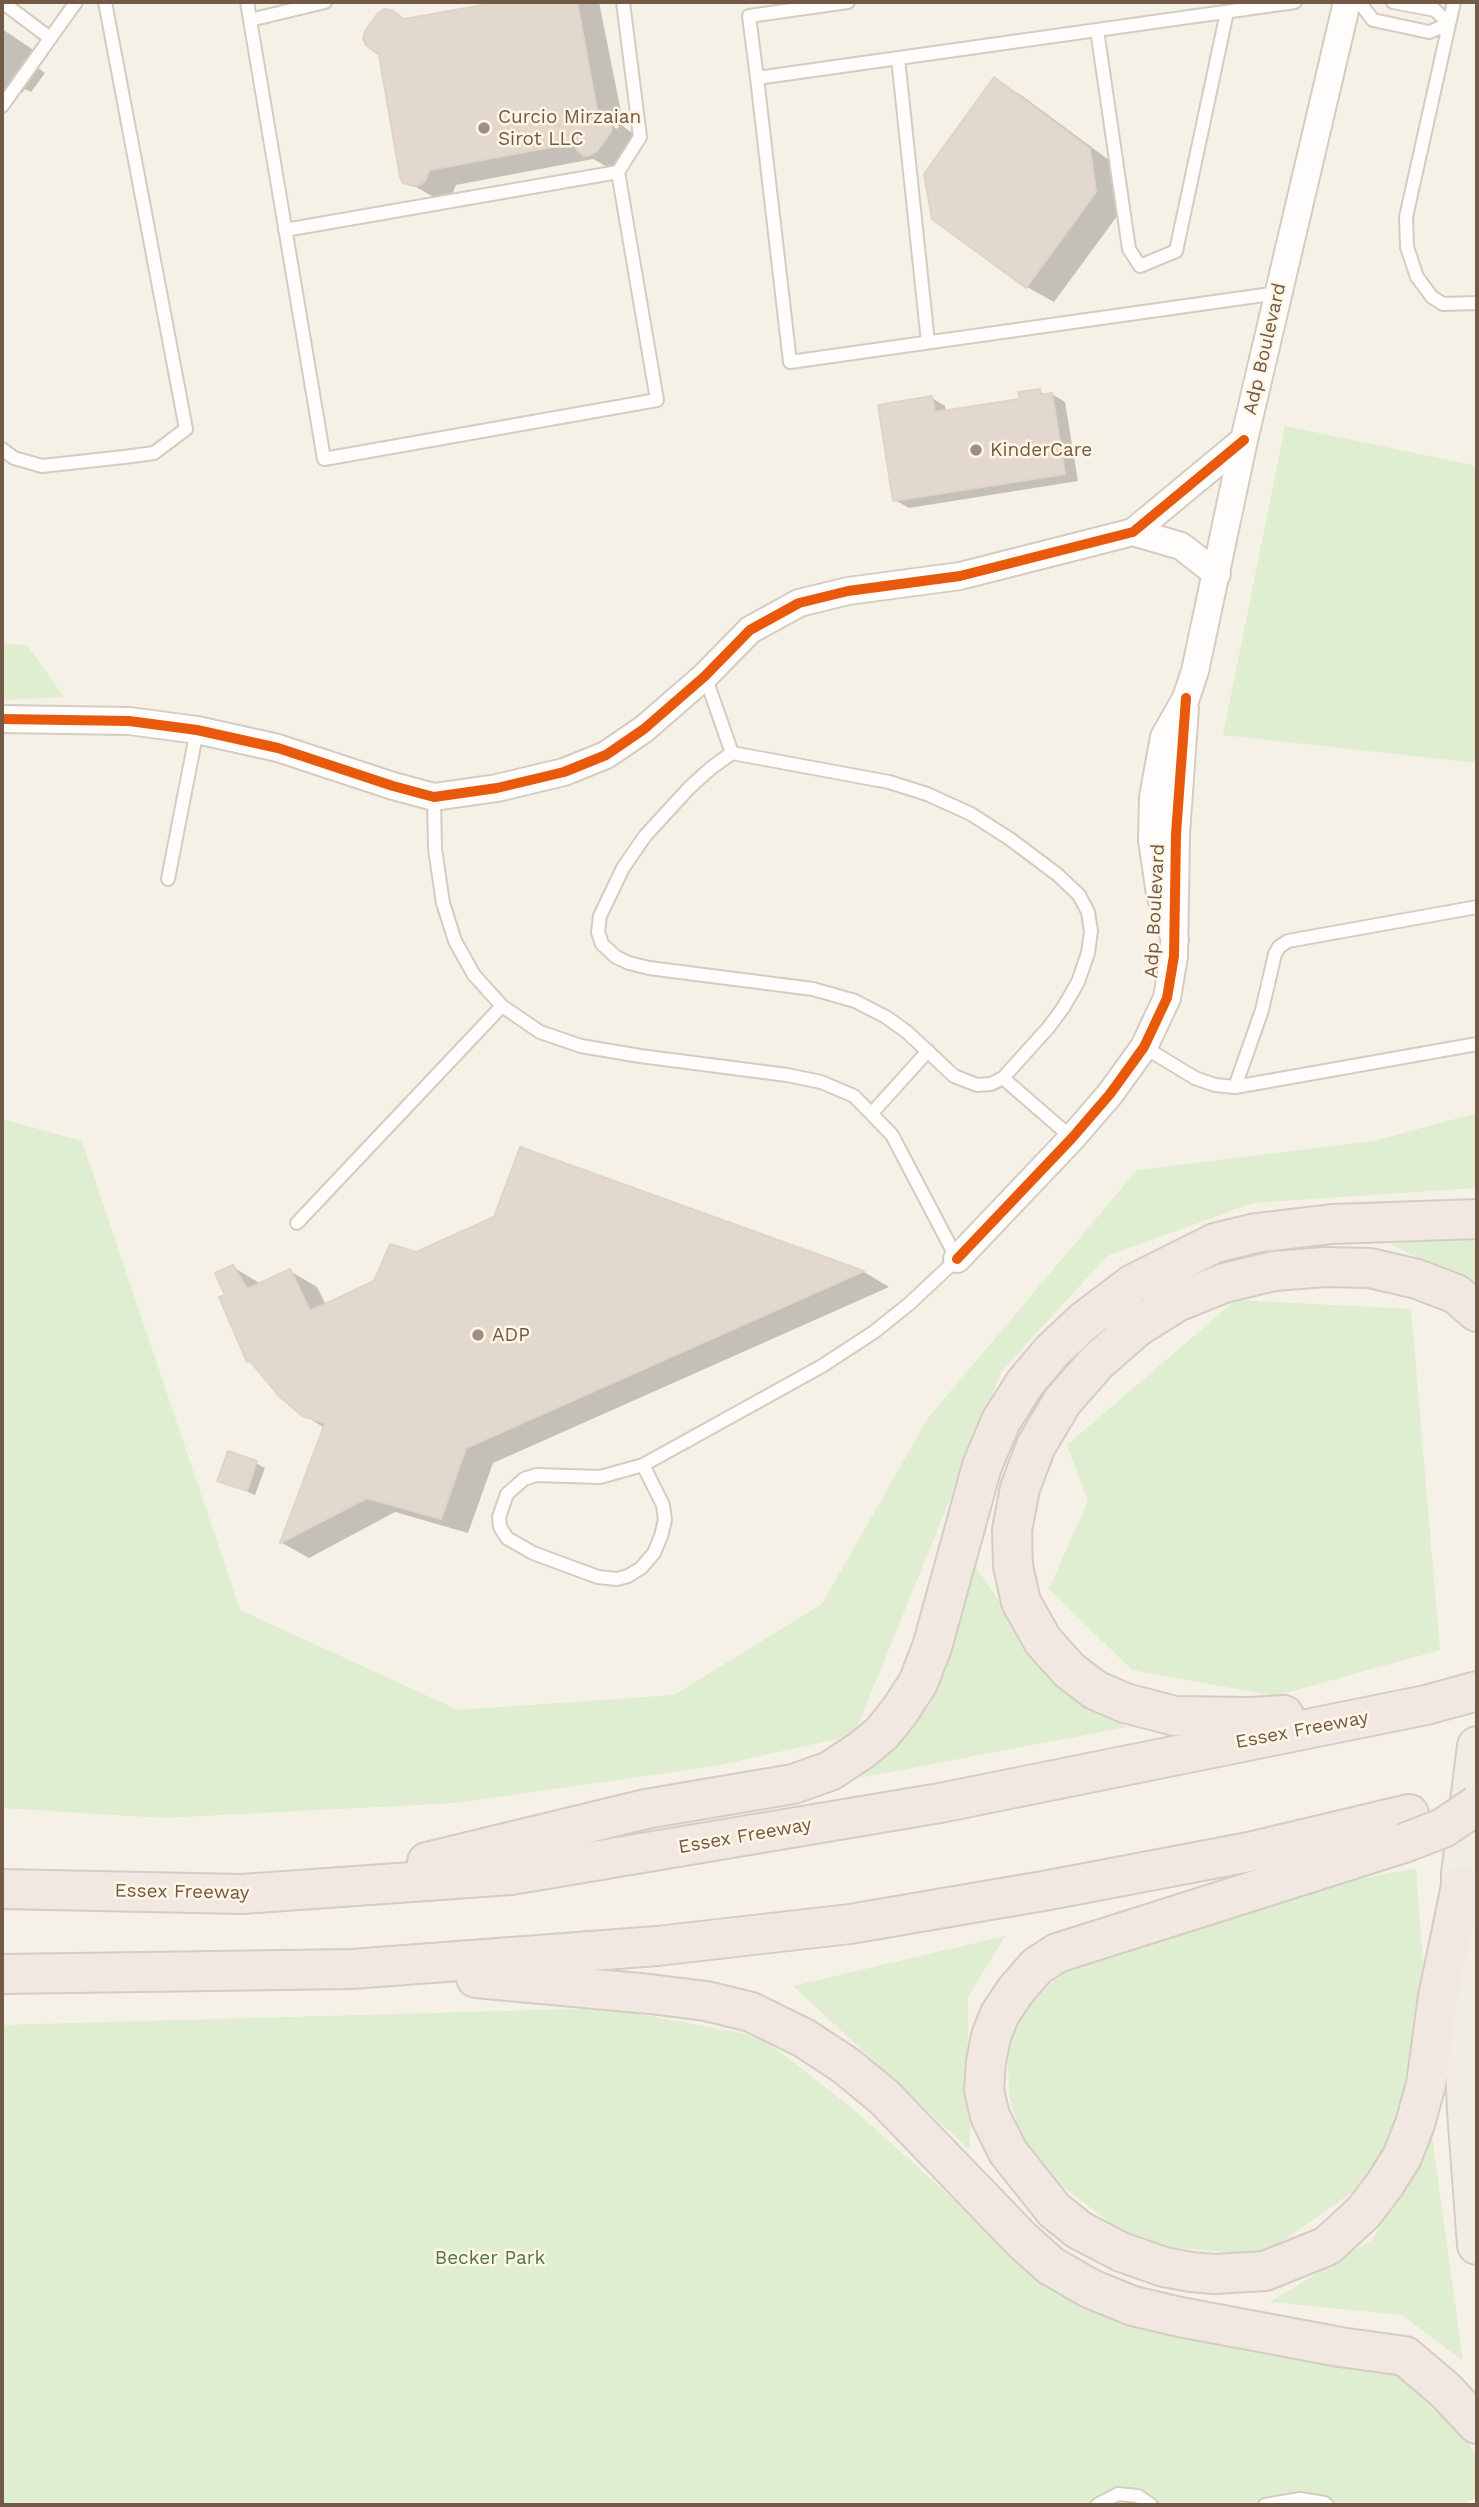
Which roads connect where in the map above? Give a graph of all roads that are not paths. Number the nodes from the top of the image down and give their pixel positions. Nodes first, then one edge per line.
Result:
1 (2, 2) edge
2 (76, 2) edge
3 (105, 2) edge
4 (247, 2) edge
5 (326, 2) edge
6 (623, 2) edge
7 (848, 2) edge
8 (1295, 2) edge
9 (1393, 2) edge
10 (1454, 2) edge
11 (1261, 4) edge
12 (1357, 4) edge
13 (1227, 12) junction
14 (250, 20) junction
15 (1449, 24) junction
16 (1097, 30) junction
17 (50, 38) junction
18 (898, 58) junction
19 (757, 78) junction
20 (2, 106) edge
21 (618, 172) junction
22 (285, 230) junction
23 (1278, 293) junction
24 (1477, 303) edge
25 (928, 342) junction
26 (1244, 440) junction
27 (2, 449) edge
28 (1133, 531) junction
29 (1217, 574) junction
30 (705, 676) junction
31 (1186, 698) junction
32 (2, 719) edge
33 (197, 730) junction
34 (733, 753) junction
35 (434, 797) junction
36 (168, 879) dead end
37 (1477, 906) edge
38 (1175, 940) junction
39 (502, 1006) junction
40 (1477, 1044) edge
41 (1144, 1047) junction
42 (928, 1051) junction
43 (1003, 1078) junction
44 (1235, 1087) junction
45 (872, 1113) junction
46 (1072, 1138) junction
47 (1477, 1219) edge
48 (297, 1223) dead end
49 (957, 1259) junction
50 (1477, 1312) edge
51 (643, 1465) junction
52 (1477, 1691) edge
53 (1426, 1705) junction
54 (1477, 1746) edge
55 (1477, 1798) edge
56 (1477, 1805) edge
57 (1406, 1829) junction
58 (1461, 1886) junction
59 (318, 1888) junction
60 (2, 1889) edge
61 (352, 1969) junction
62 (2, 1974) edge
63 (1477, 2245) edge
64 (1477, 2424) edge
65 (1097, 2505) edge
66 (1151, 2505) edge
67 (1265, 2505) edge
68 (1327, 2505) edge

1 - 17 lane
2 - 17 lane
3 - 27 lane
4 - 14 lane
5 - 14 lane
6 - 21 lane
7 - 19 lane
8 - 11 lane
9 - 15 lane
10 - 15 lane
11 - 13 lane
12 - 15 lane
12 - 23 street, Adp Boulevard
13 - 16 lane
13 - 16 lane
14 - 22 lane
15 - 24 lane
16 - 18 lane
17 - 20 lane
18 - 19 lane
18 - 25 lane
19 - 25 lane
21 - 22 lane
21 - 22 lane
23 - 25 lane
23 - 26 street, Adp Boulevard
26 - 28 street
26 - 29 street, Adp Boulevard
28 - 29 street
28 - 30 street
29 - 31 street, Adp Boulevard
30 - 34 lane
30 - 35 street
31 - 38 street, Adp Boulevard
31 - 38 street, Adp Boulevard
32 - 33 street
33 - 35 street
33 - 36 lane
34 - 42 lane
34 - 43 lane
35 - 39 lane
37 - 44 lane
38 - 41 street, Adp Boulevard
39 - 45 lane
39 - 48 lane
40 - 44 lane
41 - 44 lane
41 - 46 street, Adp Boulevard
42 - 43 lane
42 - 45 lane
43 - 46 lane
45 - 49 lane
46 - 49 street, Adp Boulevard
47 - 59 highway
49 - 51 lane
50 - 53 highway
51 - 51 lane
52 - 53 highway, Essex Freeway
53 - 59 highway, Essex Freeway
54 - 58 main road
55 - 57 highway
56 - 57 highway, bridge
57 - 58 highway
57 - 61 highway
58 - 63 main road
59 - 60 highway, Essex Freeway
61 - 62 highway
61 - 64 highway
65 - 66 lane
67 - 68 lane

